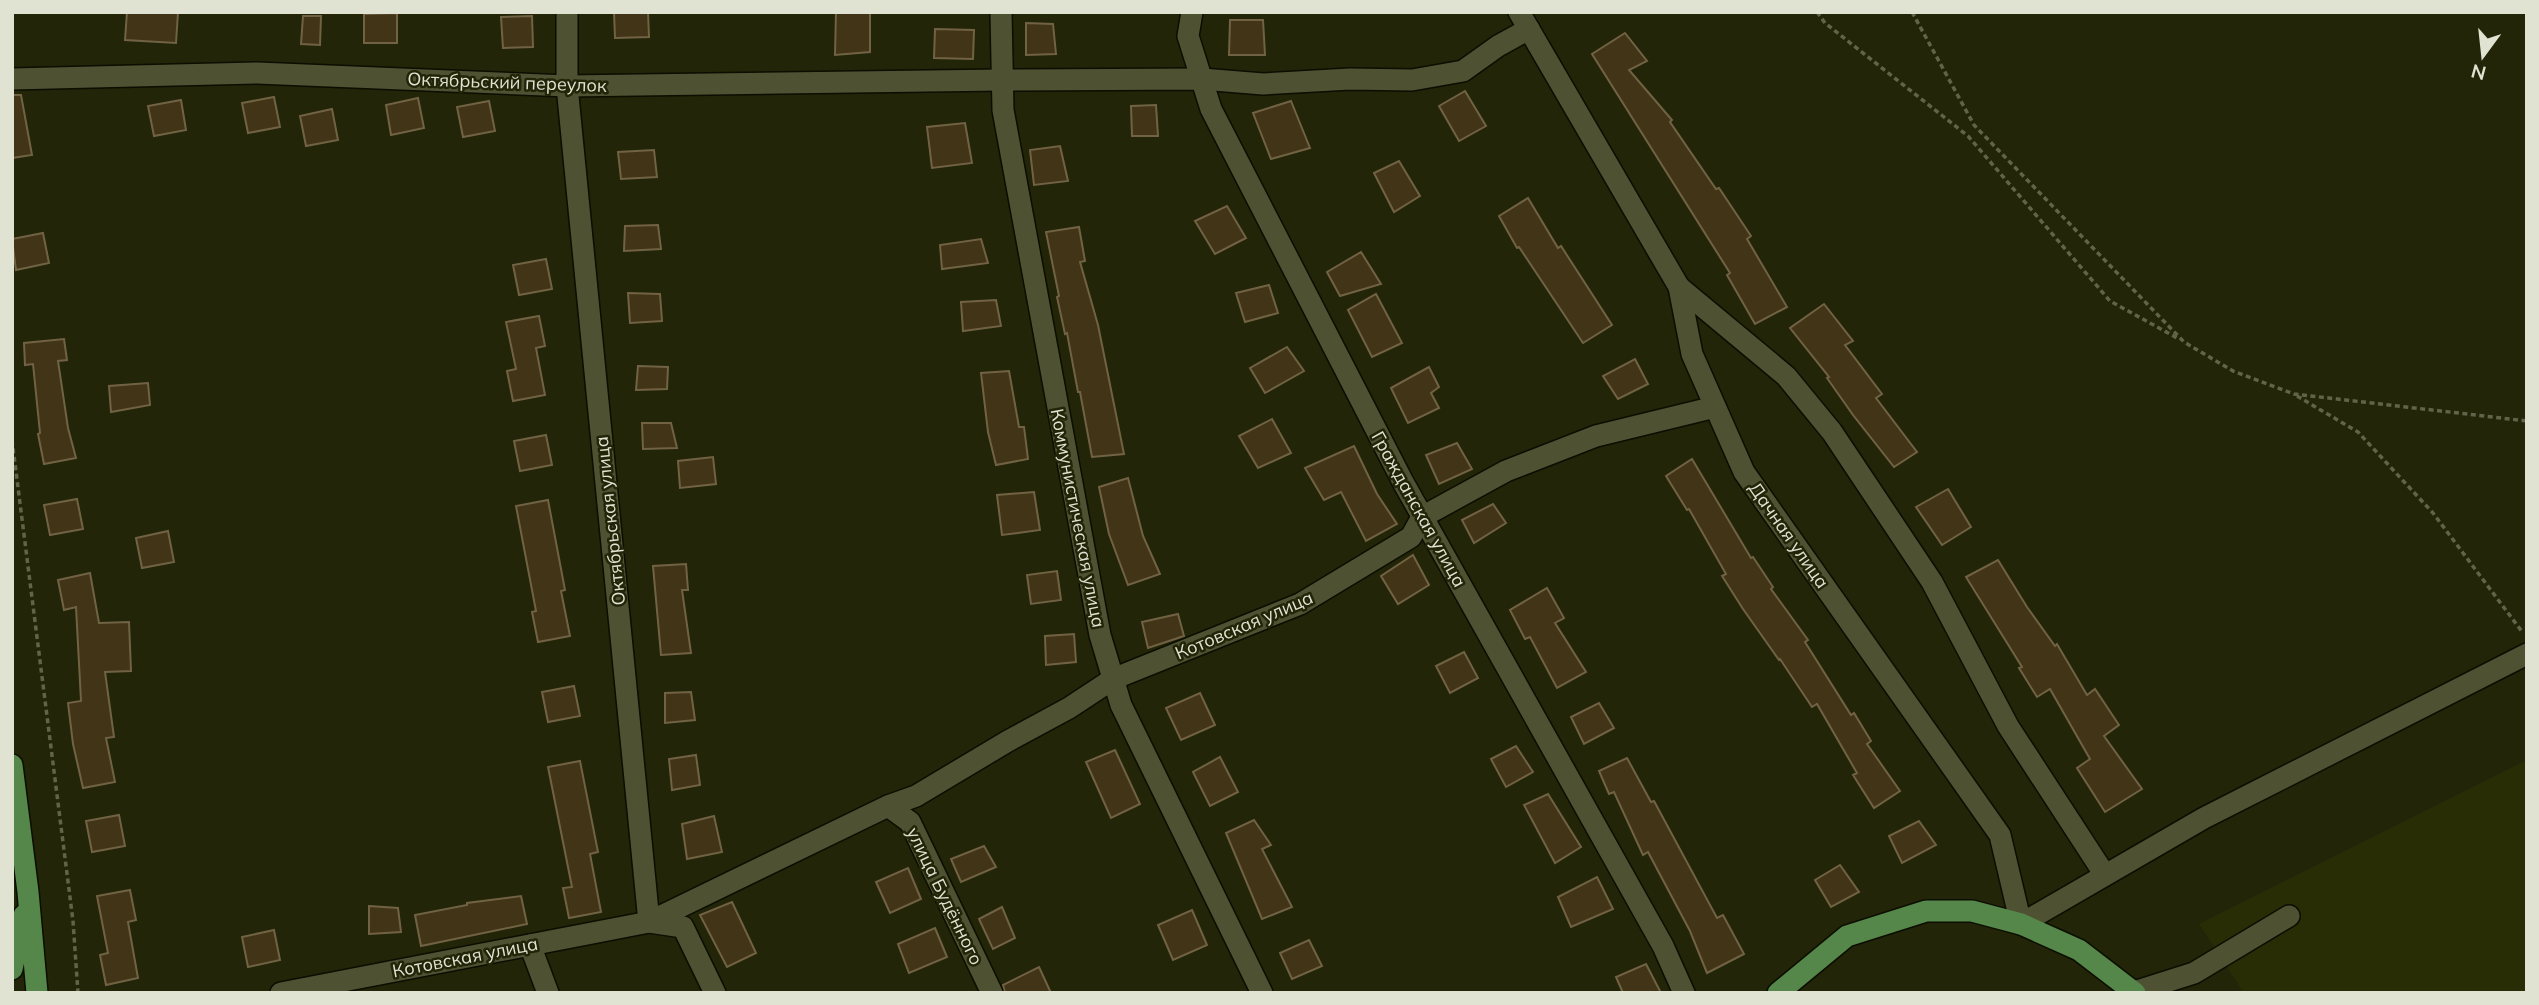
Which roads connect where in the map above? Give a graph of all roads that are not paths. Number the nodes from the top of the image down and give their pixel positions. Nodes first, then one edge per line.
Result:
1 (567, 12) edge
2 (1001, 12) edge
3 (1192, 12) edge
4 (1524, 21) edge
5 (12, 79) edge
6 (1202, 79) junction
7 (1002, 80) junction
8 (566, 86) junction
9 (1679, 287) junction
10 (1715, 407) junction
11 (1422, 517) junction
12 (2527, 654) edge
13 (1113, 679) junction
14 (12, 765) edge
15 (888, 806) junction
16 (2105, 875) junction
17 (28, 892) junction
18 (2289, 916) dead end
19 (649, 922) junction
20 (2021, 924) junction
21 (530, 945) junction
22 (12, 969) edge
23 (2134, 992) edge
24 (37, 993) edge
25 (281, 993) edge
26 (548, 993) edge
27 (715, 993) edge
28 (992, 993) edge
29 (1262, 993) edge
30 (1684, 993) edge
31 (1778, 993) edge

1 - 8 street, Октябрьская улица
2 - 7 street, Коммунистическая улица
3 - 6 street, Гражданская улица
4 - 6 street
4 - 9 street, Дачная улица
5 - 8 street, Октябрьский переулок
6 - 7 street, Октябрьский переулок
6 - 11 street, Гражданская улица
7 - 8 street, Октябрьский переулок
7 - 13 street, Коммунистическая улица
8 - 19 street, Октябрьская улица
9 - 10 street, Дачная улица
9 - 16 street
10 - 11 street, Котовская улица
10 - 20 street, Дачная улица
11 - 13 street, Котовская улица
11 - 30 street, Гражданская улица
12 - 16 street
13 - 15 street, Котовская улица
13 - 29 street, Коммунистическая улица
14 - 17 main road
15 - 19 street, Котовская улица
15 - 28 street, улица Будённого
16 - 20 street
17 - 22 main road
17 - 24 main road
18 - 23 street
19 - 21 street, Котовская улица
19 - 27 street
20 - 23 main road
20 - 31 main road
21 - 25 street, Котовская улица
21 - 26 street

